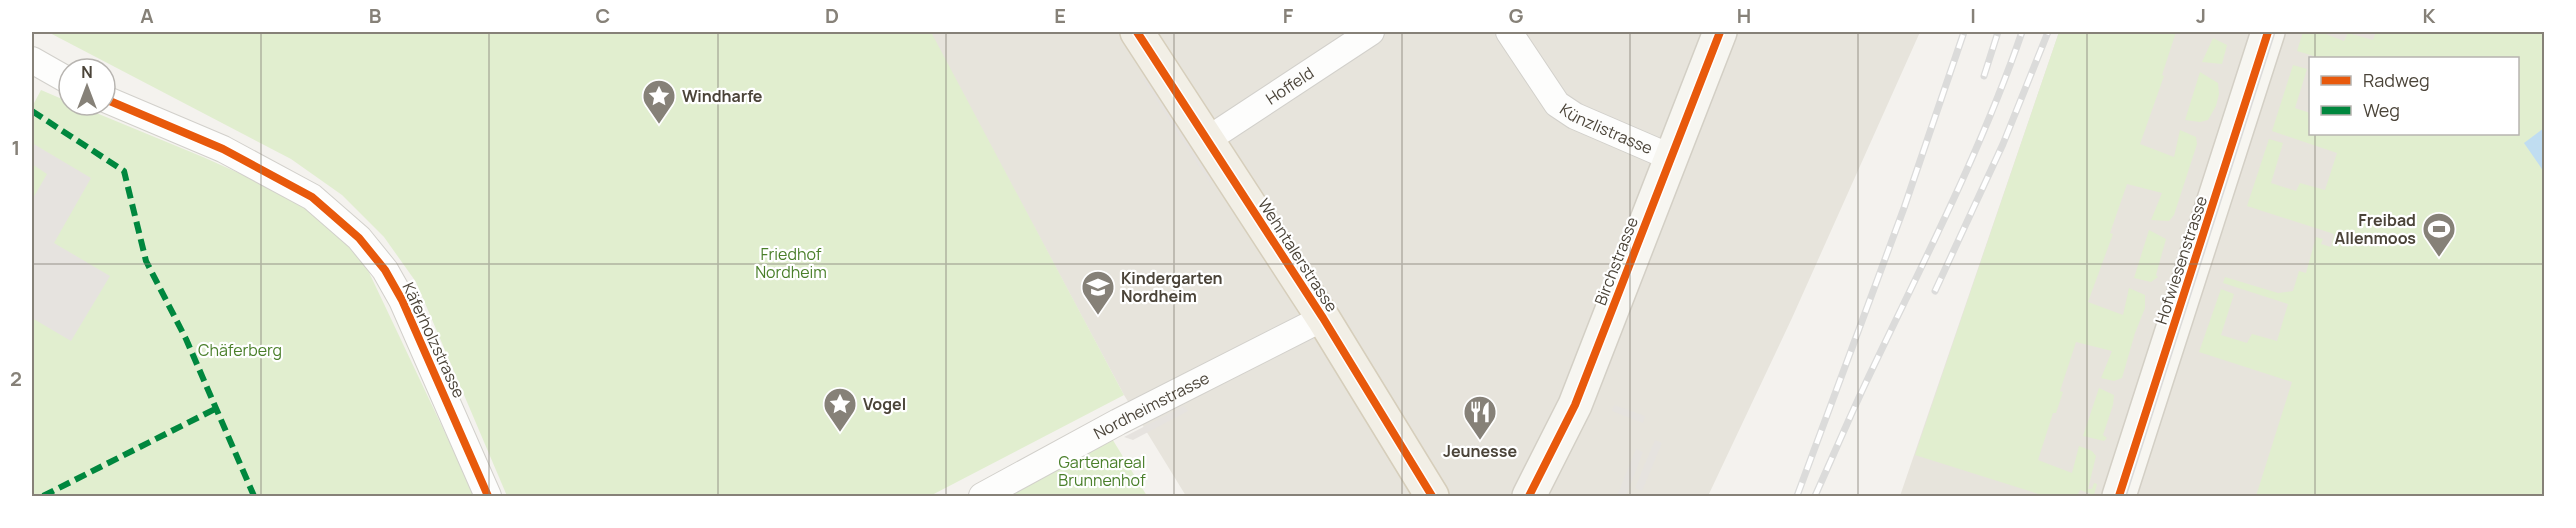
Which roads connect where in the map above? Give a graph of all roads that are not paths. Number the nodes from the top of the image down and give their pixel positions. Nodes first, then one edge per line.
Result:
1 (1137, 32) edge
2 (1371, 32) edge
3 (1509, 32) edge
4 (1720, 32) edge
5 (2268, 32) edge
6 (32, 60) edge
7 (57, 74) edge
8 (117, 104) edge
9 (1208, 140) junction
10 (1670, 157) junction
11 (1323, 318) junction
12 (488, 496) edge
13 (982, 496) edge
14 (1432, 496) edge
15 (1530, 496) edge
16 (2119, 496) edge

1 - 9 main road, Wehntalerstrasse
2 - 9 street, Hoffeld
3 - 10 street, Künzlistrasse
4 - 10 main road, Birchstrasse
5 - 16 main road, Hofwiesenstrasse
6 - 7 street
8 - 12 street, Käferholzstrasse
9 - 11 main road, Wehntalerstrasse
10 - 15 main road, Birchstrasse
11 - 13 street, Nordheimstrasse
11 - 14 main road, Wehntalerstrasse

